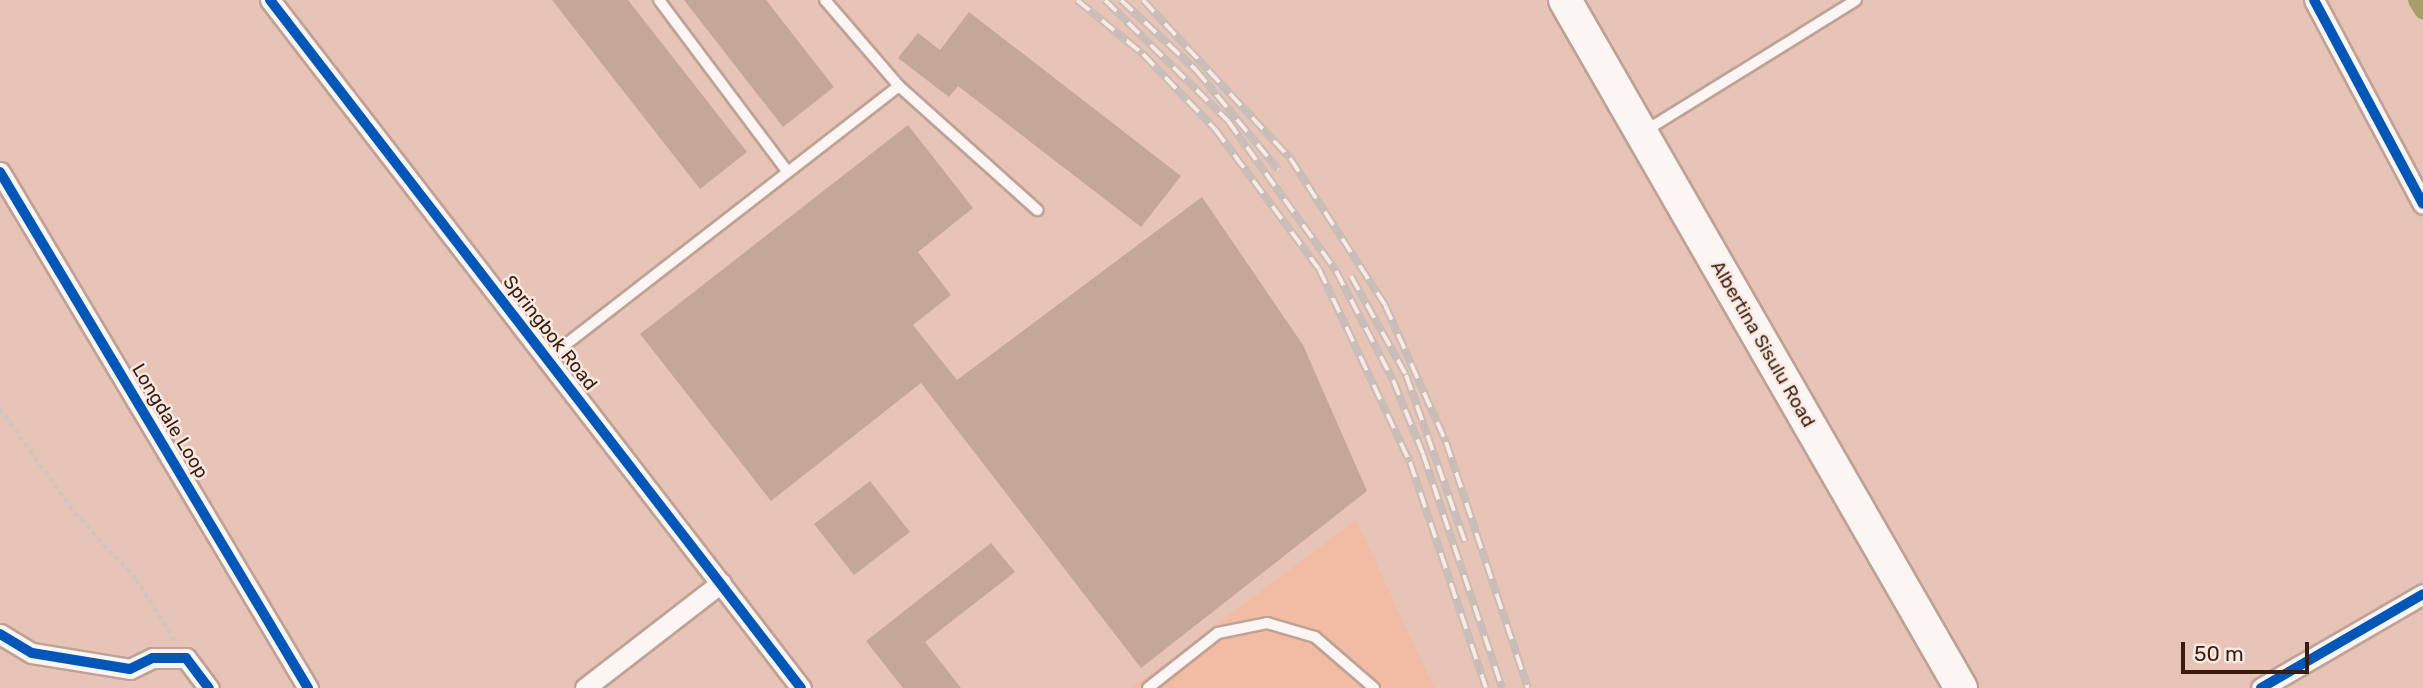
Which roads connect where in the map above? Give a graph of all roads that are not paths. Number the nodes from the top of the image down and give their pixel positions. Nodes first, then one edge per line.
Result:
1 (270, 0) edge
2 (659, 0) edge
3 (825, 0) edge
4 (1565, 0) edge
5 (1856, 0) edge
6 (2314, 0) edge
7 (899, 86) junction
8 (1642, 133) junction
9 (0, 172) edge
10 (787, 172) junction
11 (2423, 204) edge
12 (1037, 210) dead end
13 (547, 359) junction
14 (721, 583) junction
15 (2423, 594) edge
16 (0, 634) edge
17 (209, 688) edge
18 (308, 688) edge
19 (585, 688) edge
20 (802, 688) edge
21 (1148, 688) edge
22 (1374, 688) edge
23 (1961, 688) edge
24 (2261, 688) edge

1 - 13 street, Springbok Road
2 - 10 lane
3 - 7 lane
4 - 8 main road, Albertina Sisulu Road
5 - 8 lane
6 - 11 street
7 - 10 lane
7 - 12 lane
8 - 23 main road, Albertina Sisulu Road
9 - 18 street, Longdale Loop
10 - 13 lane
13 - 14 street, Springbok Road
14 - 19 street
14 - 20 street, Springbok Road
15 - 24 street
16 - 17 street
21 - 22 lane

